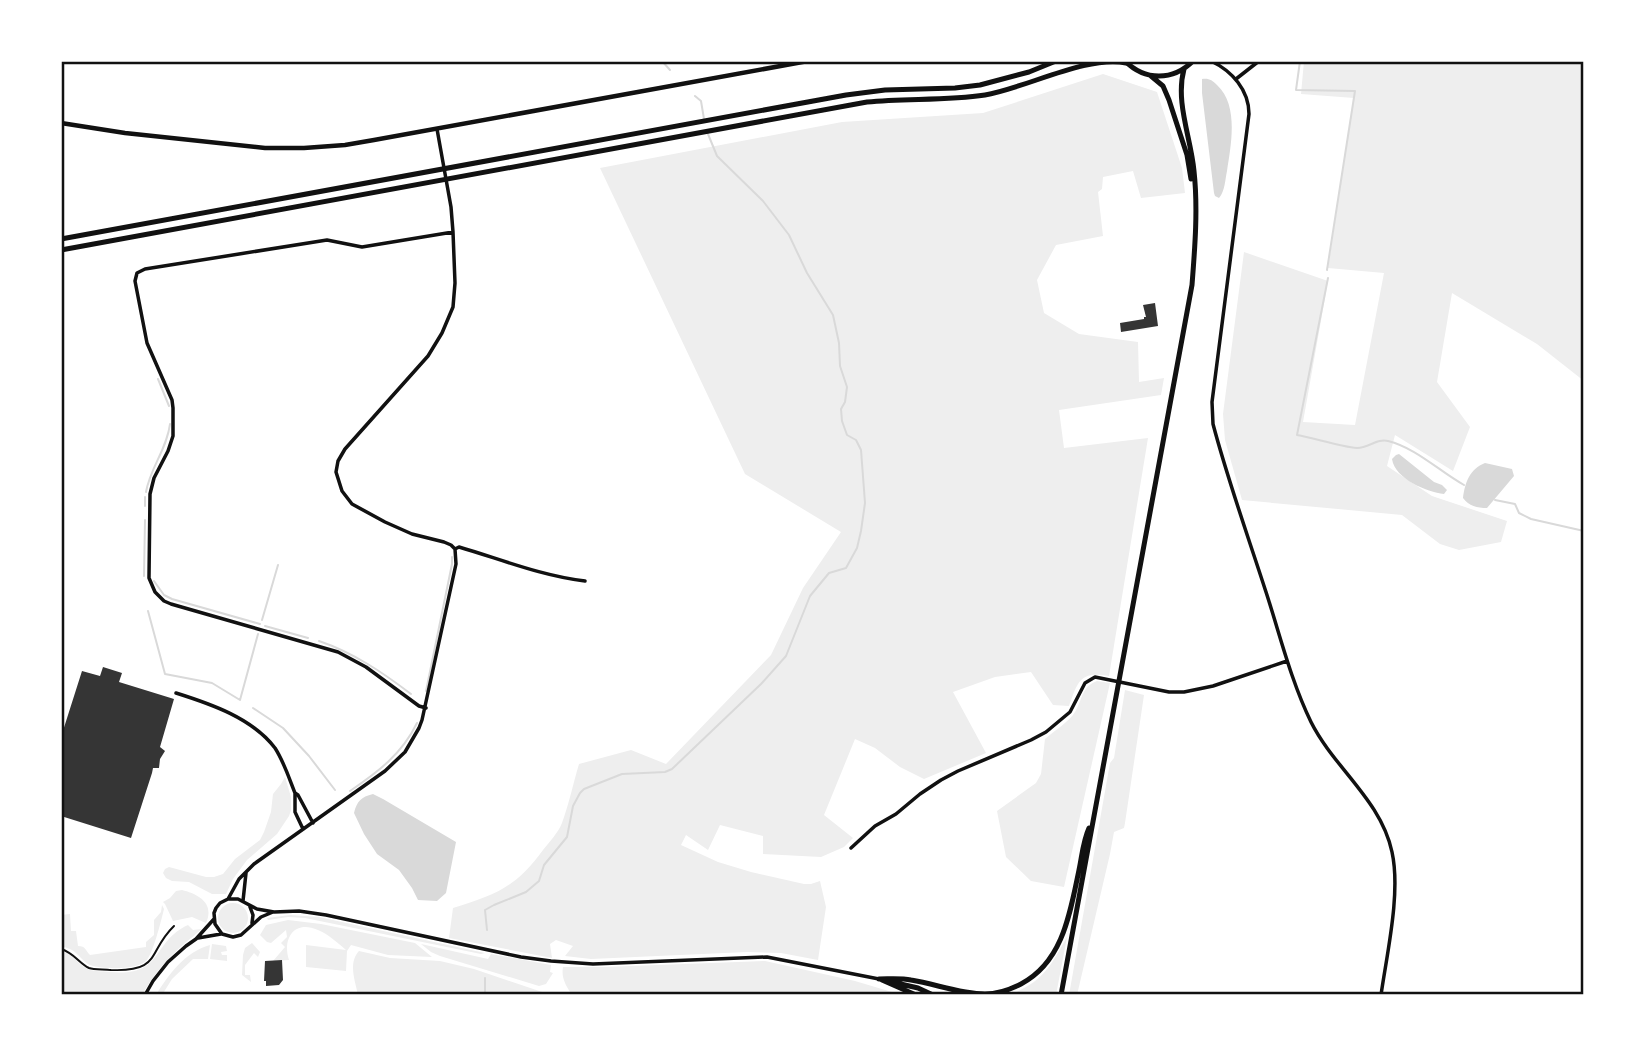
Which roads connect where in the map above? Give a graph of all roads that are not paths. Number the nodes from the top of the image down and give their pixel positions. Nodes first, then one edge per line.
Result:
1 (808, 61) edge
2 (1056, 61) edge
3 (1193, 61) edge
4 (1259, 61) edge
5 (1125, 62) edge
6 (1213, 62) edge
7 (1184, 69) junction
8 (1152, 76) junction
9 (1236, 79) junction
10 (61, 123) edge
11 (437, 129) junction
12 (1195, 203) junction
13 (453, 232) junction
14 (61, 239) edge
15 (61, 250) edge
16 (455, 549) junction
17 (585, 581) dead end
18 (1287, 661) junction
19 (176, 693) dead end
20 (426, 708) junction
21 (295, 793) junction
22 (1093, 819) junction
23 (313, 823) junction
24 (303, 829) junction
25 (851, 848) dead end
26 (246, 873) junction
27 (228, 899) junction
28 (243, 901) junction
29 (248, 905) junction
30 (274, 912) junction
31 (214, 919) junction
32 (251, 926) junction
33 (222, 933) junction
34 (196, 939) junction
35 (879, 979) junction
36 (145, 995) edge
37 (916, 995) edge
38 (933, 995) edge
39 (1061, 995) edge
40 (1381, 995) edge

1 - 11 street
2 - 14 main road
3 - 7 main road
4 - 9 street
5 - 8 main road
5 - 15 main road
6 - 9 street
7 - 8 main road
7 - 12 main road
8 - 12 main road
9 - 18 street
10 - 11 street
11 - 13 street
12 - 22 main road
13 - 16 street
13 - 20 street
16 - 17 street
16 - 20 street
18 - 25 street
18 - 40 street
19 - 21 street
20 - 23 street
21 - 23 street
21 - 24 street
22 - 35 main road
22 - 39 main road
23 - 24 street
24 - 26 street
26 - 27 street
26 - 28 street
27 - 28 street
27 - 31 street
28 - 29 street
29 - 30 street
29 - 32 street
30 - 32 street
30 - 35 street
31 - 33 street
31 - 34 street
32 - 33 street
33 - 34 street
34 - 36 street
35 - 37 main road
35 - 38 main road

